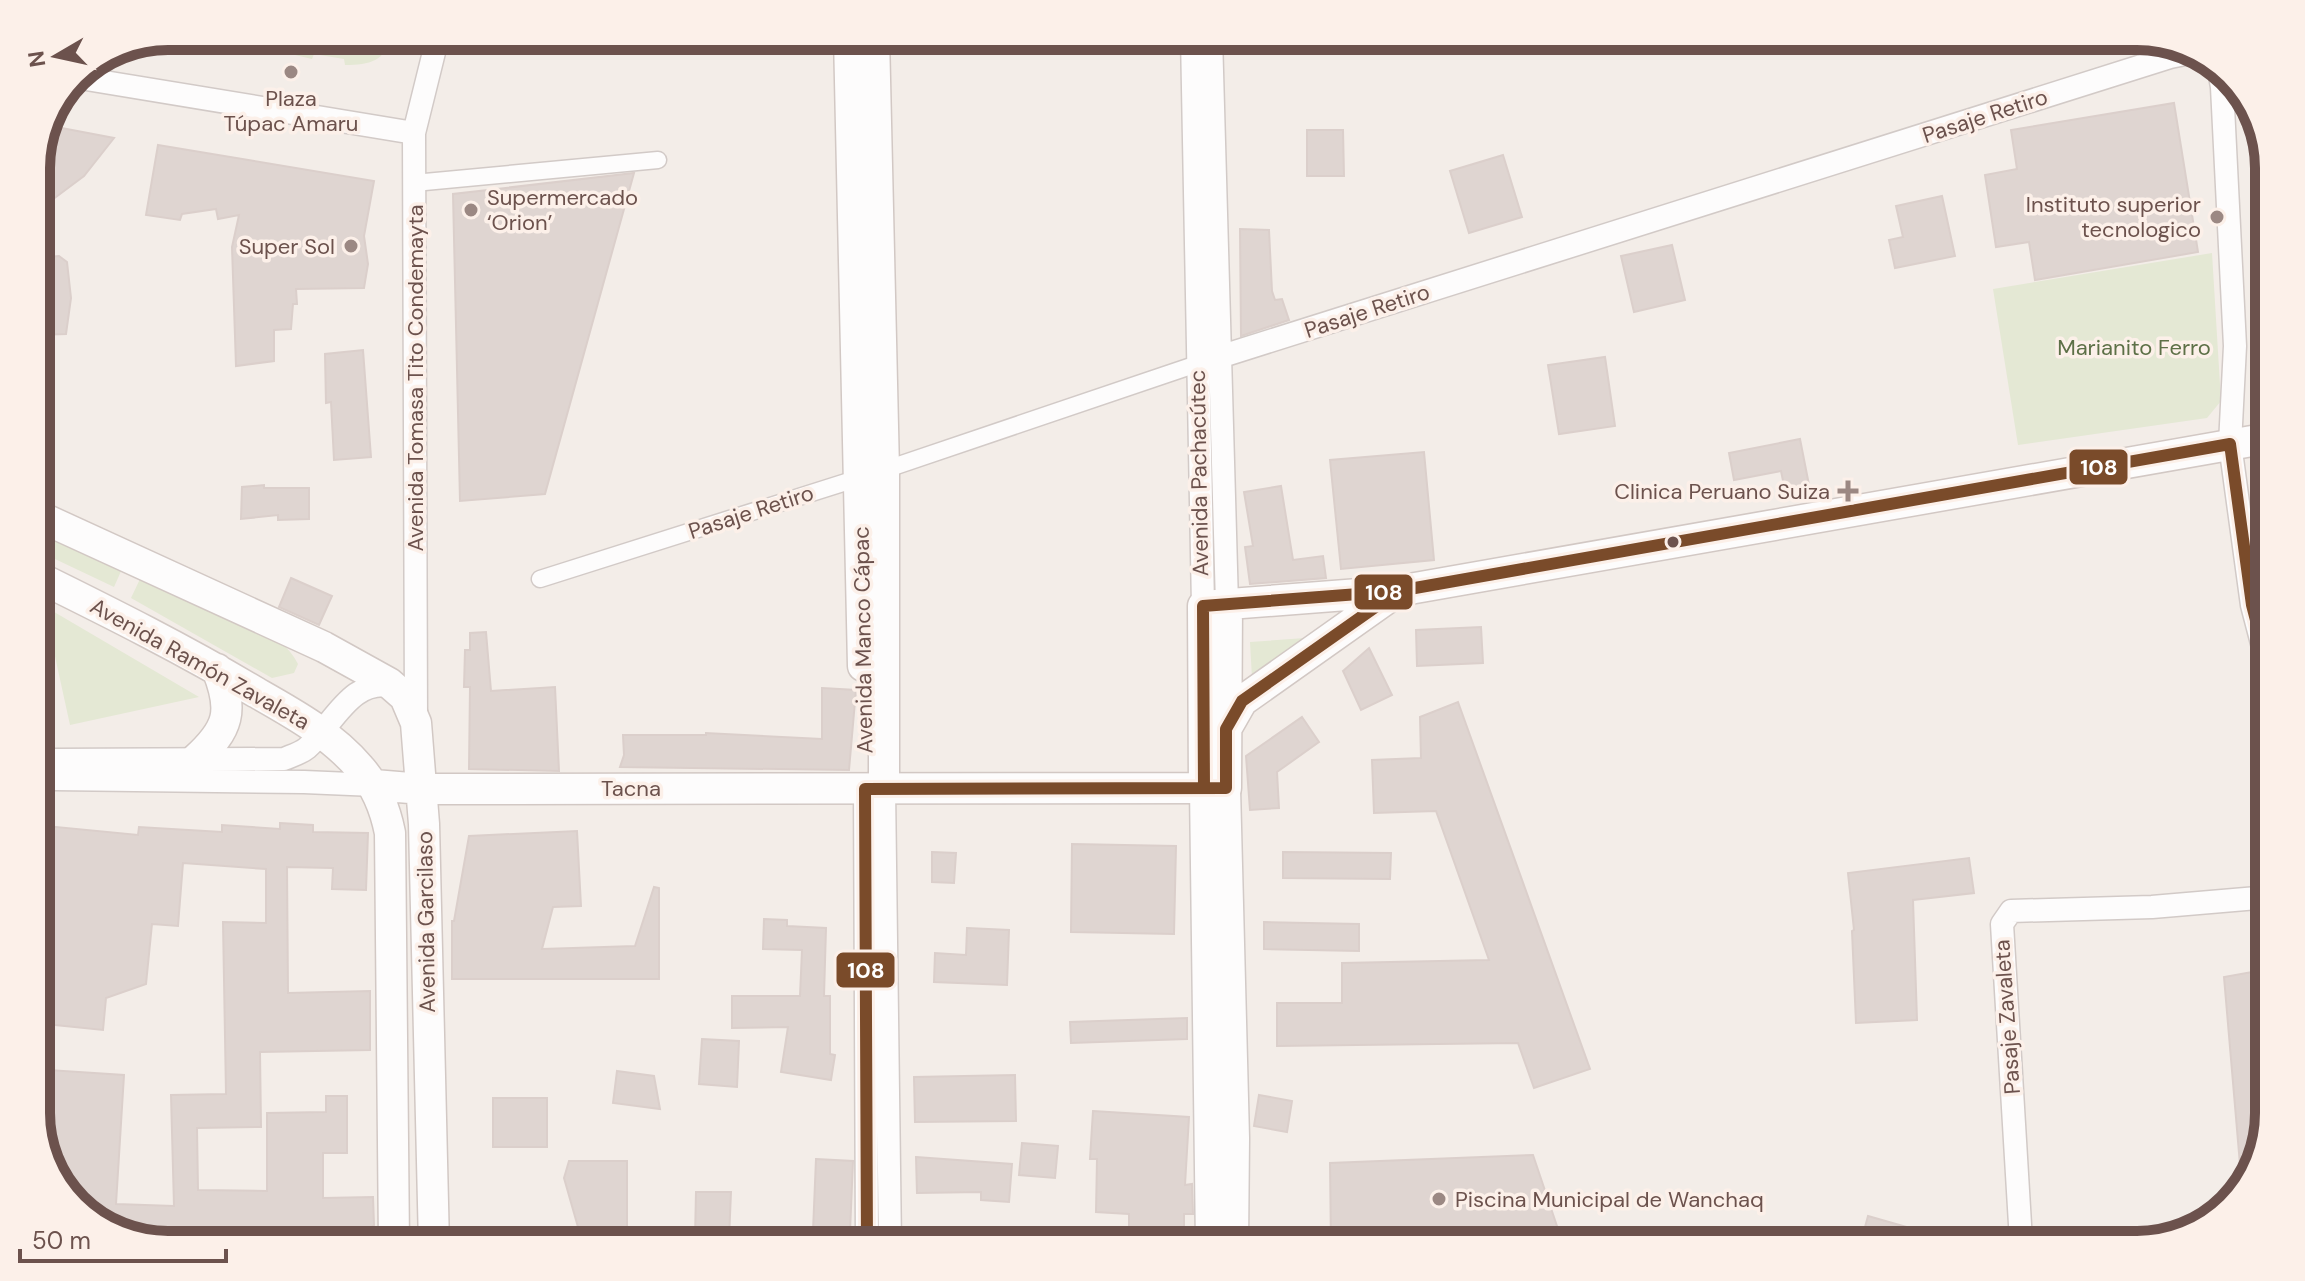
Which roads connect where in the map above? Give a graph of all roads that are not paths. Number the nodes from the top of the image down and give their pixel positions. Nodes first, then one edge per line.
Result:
1 (435, 50) edge
2 (850, 50) edge
3 (874, 50) edge
4 (1192, 50) edge
5 (1211, 50) edge
6 (2174, 56) edge
7 (96, 81) edge
8 (2222, 87) edge
9 (414, 133) junction
10 (658, 160) dead end
11 (414, 183) junction
12 (1219, 358) junction
13 (1197, 364) junction
14 (2255, 440) edge
15 (2230, 444) junction
16 (872, 474) junction
17 (50, 521) edge
18 (540, 579) dead end
19 (50, 583) edge
20 (1398, 591) junction
21 (1215, 605) junction
22 (2255, 616) edge
23 (217, 669) junction
24 (395, 687) junction
25 (416, 723) junction
26 (1226, 729) junction
27 (321, 732) junction
28 (196, 759) junction
29 (50, 761) edge
30 (367, 777) junction
31 (50, 778) edge
32 (1215, 788) junction
33 (422, 789) junction
34 (875, 789) junction
35 (2255, 898) edge
36 (394, 1231) edge
37 (434, 1231) edge
38 (867, 1231) edge
39 (890, 1231) edge
40 (1210, 1231) edge
41 (1234, 1231) edge
42 (2020, 1231) edge

1 - 9 street, Avenida Tomasa Tito Condemayta
2 - 16 main road, Avenida Manco Cápac
3 - 16 main road, Avenida Manco Cápac
4 - 13 street, Avenida Pachacútec
5 - 12 street, Avenida Pachacútec
6 - 12 street, Pasaje Retiro
7 - 9 street
8 - 15 street
9 - 11 street, Avenida Tomasa Tito Condemayta
10 - 11 street
11 - 25 street, Avenida Tomasa Tito Condemayta
12 - 13 street, Pasaje Retiro
12 - 21 street, Avenida Pachacútec
13 - 16 street, Pasaje Retiro
13 - 21 street, Avenida Pachacútec
14 - 15 main road
15 - 20 main road
15 - 22 street
16 - 18 street, Pasaje Retiro
16 - 34 main road, Avenida Manco Cápac
17 - 24 main road, Avenida Garcilaso
19 - 23 main road, Avenida Ramón Zavaleta
20 - 21 main road
20 - 26 main road
21 - 26 main road, Avenida Pachacútec
21 - 32 main road, Avenida Pachacútec
23 - 27 main road, Avenida Ramón Zavaleta
23 - 28 main road
24 - 25 main road, Avenida Garcilaso
24 - 27 street
25 - 33 main road, Avenida Garcilaso
26 - 32 main road, Avenida Pachacútec
27 - 28 street
27 - 30 main road
28 - 29 street
30 - 31 street, Tacna
30 - 33 main road, Tacna
30 - 36 main road, Avenida Garcilaso
32 - 34 main road, Tacna
32 - 40 street, Avenida Pachacútec
32 - 41 street, Avenida Pachacútec
33 - 34 main road, Tacna
33 - 37 main road, Avenida Garcilaso
34 - 38 street, Avenida Manco Cápac
34 - 39 street, Avenida Manco Cápac
35 - 42 street, Pasaje Zavaleta

